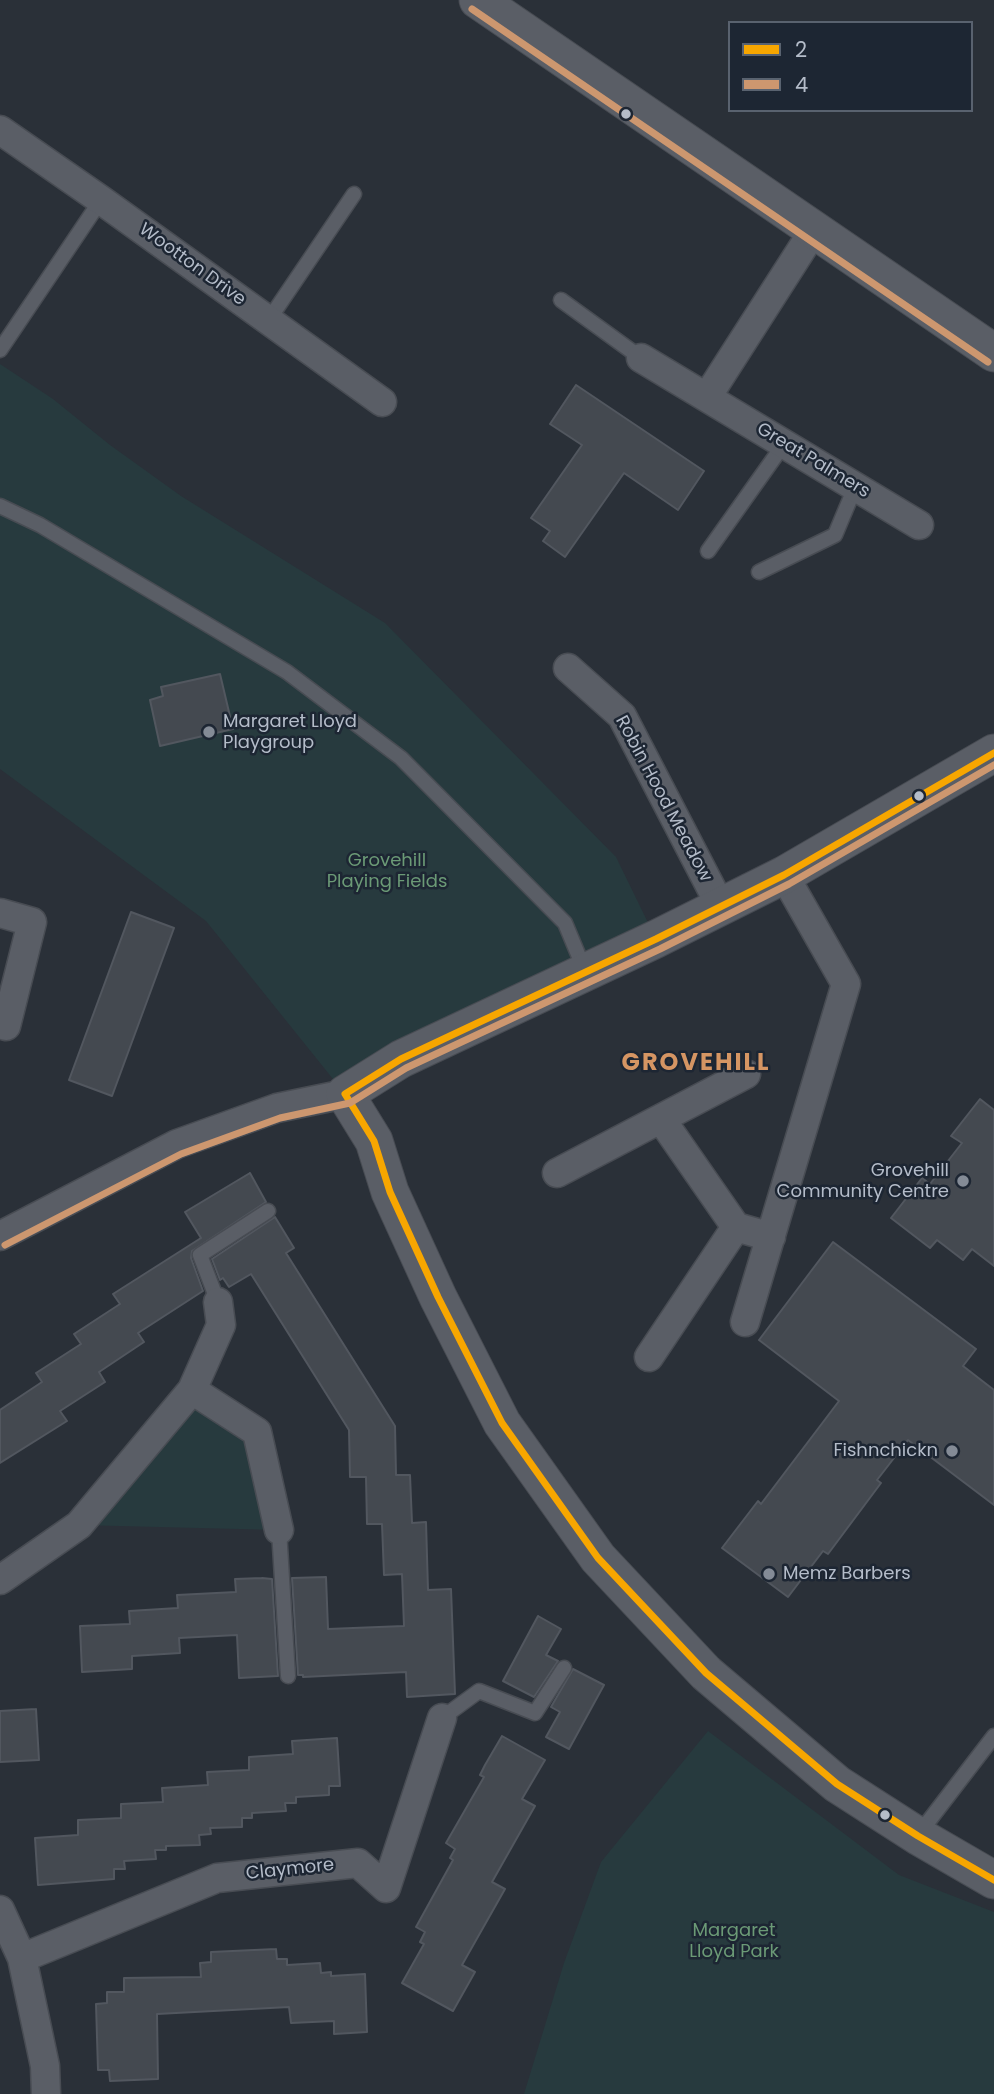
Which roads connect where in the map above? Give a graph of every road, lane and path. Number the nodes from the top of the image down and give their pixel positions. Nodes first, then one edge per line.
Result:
1 (478, 0) edge
2 (0, 130) edge
3 (354, 194) dead end
4 (102, 200) junction
5 (814, 230) junction
6 (561, 300) dead end
7 (268, 321) junction
8 (0, 350) edge
9 (994, 354) edge
10 (641, 358) joint
11 (707, 397) junction
12 (382, 402) dead end
13 (784, 444) junction
14 (856, 485) junction
15 (0, 506) edge
16 (919, 525) dead end
17 (708, 551) dead end
18 (759, 572) dead end
19 (568, 668) dead end
20 (994, 753) edge
21 (784, 875) junction
22 (720, 905) junction
23 (0, 913) edge
24 (585, 971) junction
25 (6, 1026) dead end
26 (746, 1074) dead end
27 (345, 1094) junction
28 (661, 1119) junction
29 (557, 1173) dead end
30 (268, 1211) dead end
31 (736, 1227) junction
32 (0, 1236) edge
33 (771, 1237) junction
34 (218, 1302) joint
35 (745, 1322) dead end
36 (649, 1357) dead end
37 (192, 1390) junction
38 (279, 1530) joint
39 (0, 1580) edge
40 (564, 1668) dead end
41 (288, 1676) dead end
42 (442, 1718) joint
43 (994, 1736) edge
44 (918, 1836) junction
45 (994, 1880) edge
46 (0, 1910) edge
47 (22, 1958) junction
48 (46, 2094) edge

1 - 5 street
2 - 4 street, Wootton Drive
3 - 7 lane
4 - 7 street, Wootton Drive
4 - 8 lane
5 - 9 street
5 - 11 street
6 - 10 lane
7 - 12 street, Wootton Drive
10 - 11 street, Great Palmers
11 - 13 street, Great Palmers
13 - 14 street, Great Palmers
13 - 17 lane
14 - 16 street, Great Palmers
14 - 18 lane
15 - 24 lane
19 - 22 street, Robin Hood Meadow
20 - 21 street
21 - 22 street
21 - 33 street
22 - 24 street
23 - 25 street
24 - 27 street
26 - 28 street
27 - 32 street
27 - 44 street
28 - 29 street
28 - 31 street
30 - 34 lane
31 - 33 street
31 - 36 street
33 - 35 street
34 - 37 street
37 - 38 street
37 - 39 street
38 - 41 lane
40 - 42 lane
42 - 47 street, Claymore
43 - 44 lane
44 - 45 street
46 - 47 street
47 - 48 street

